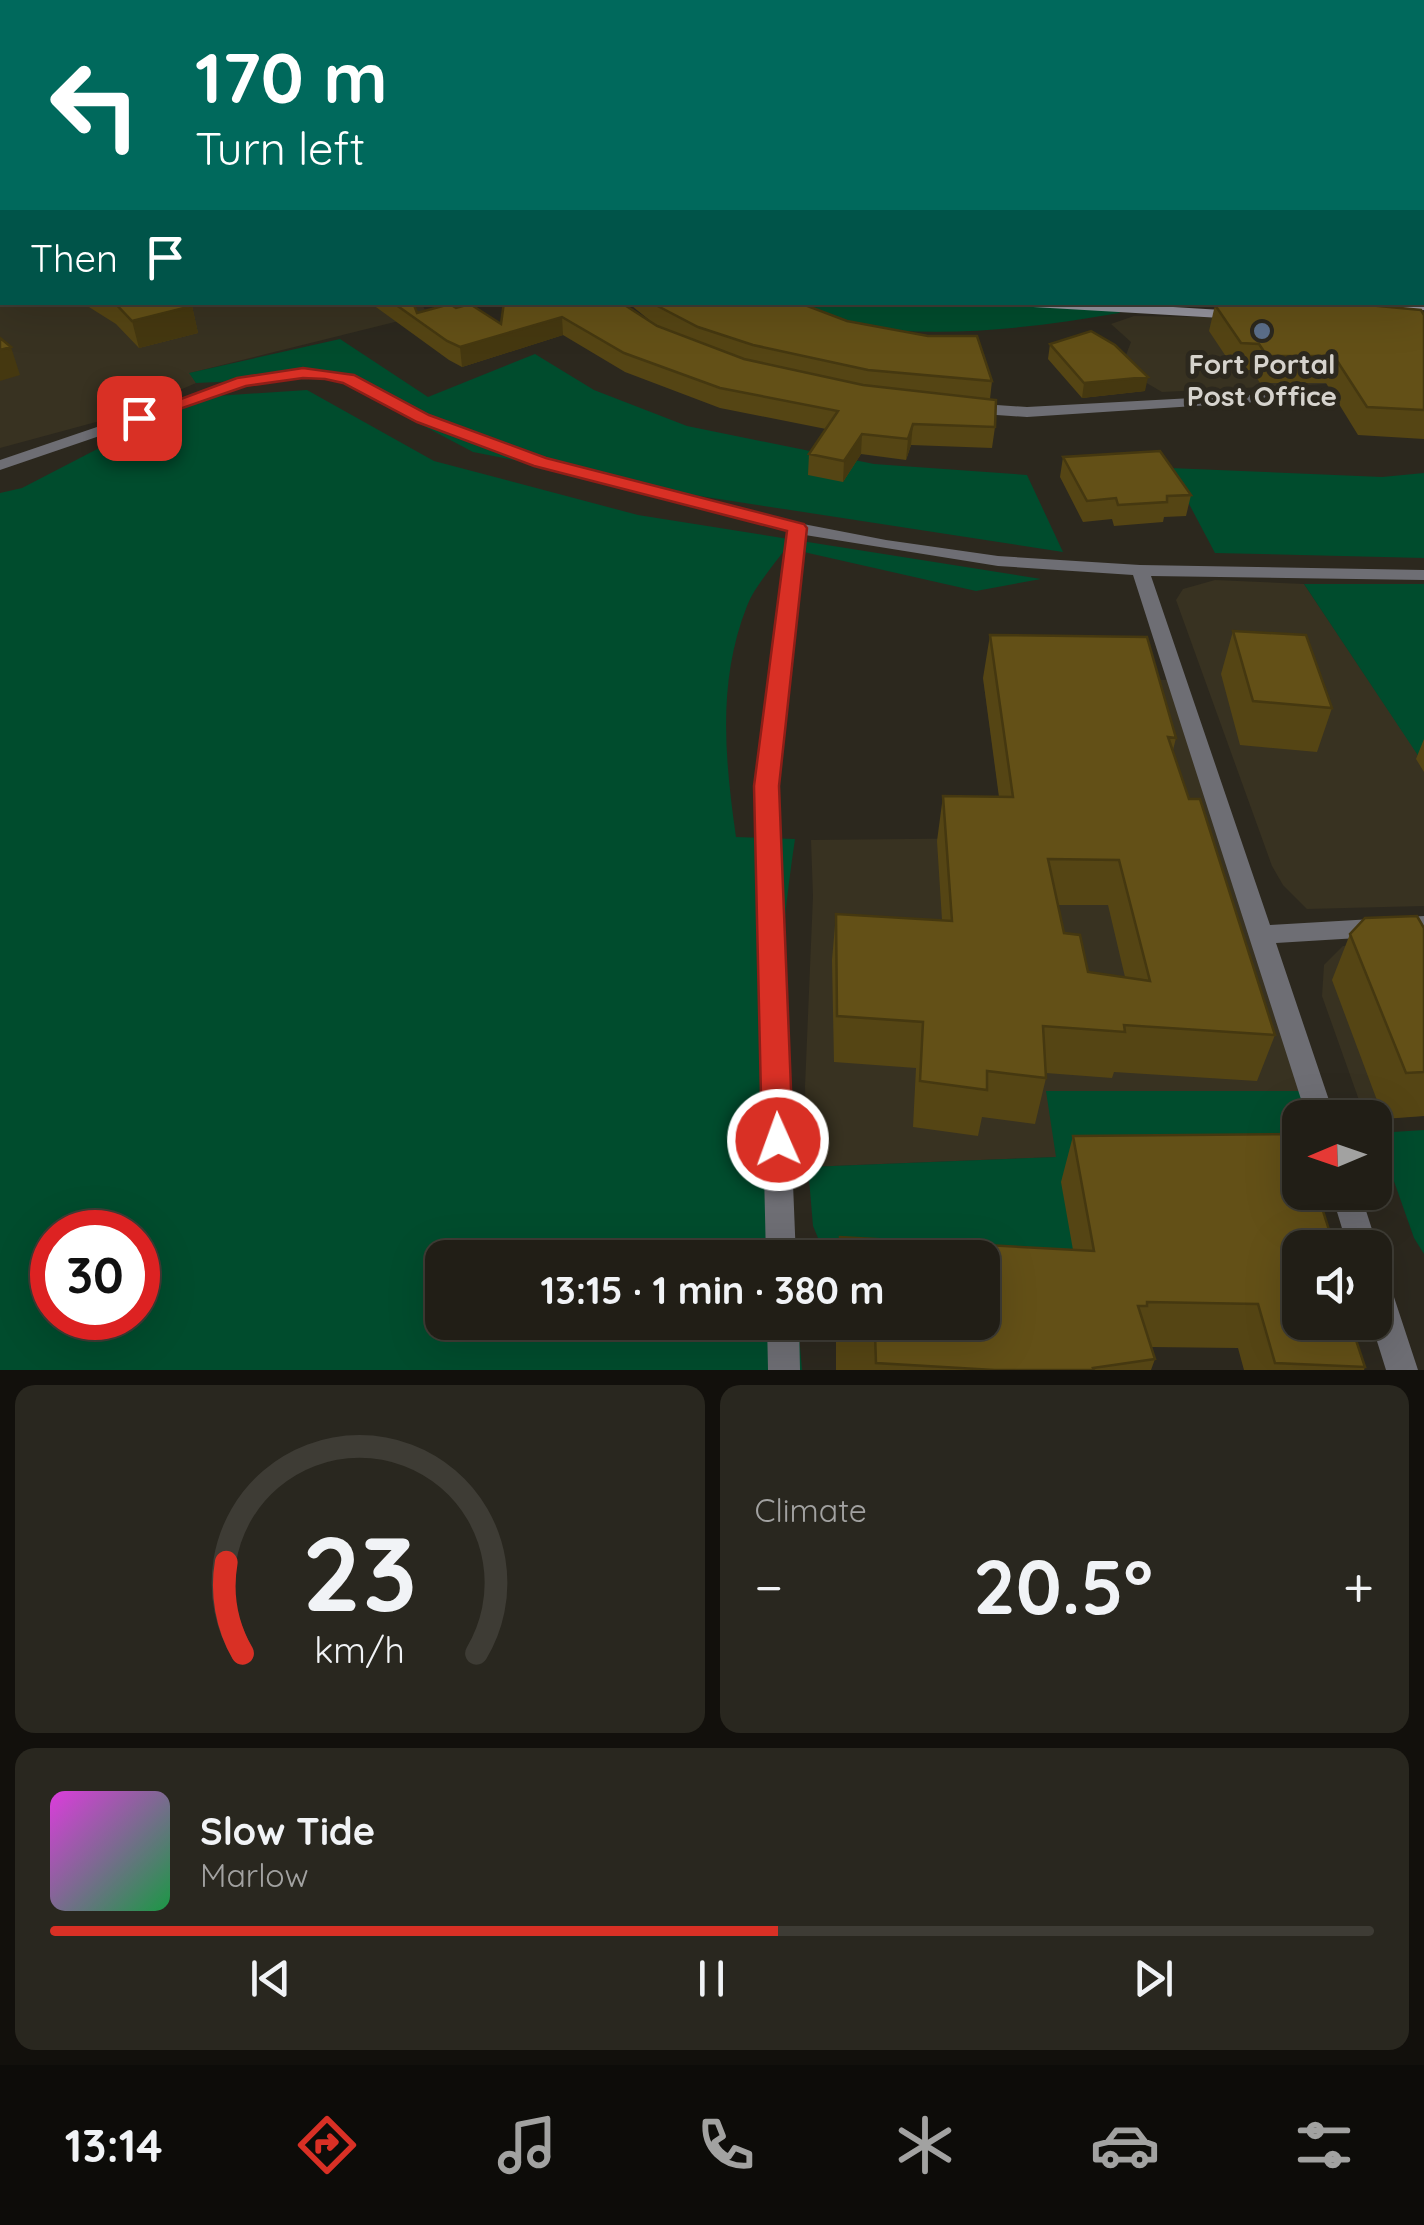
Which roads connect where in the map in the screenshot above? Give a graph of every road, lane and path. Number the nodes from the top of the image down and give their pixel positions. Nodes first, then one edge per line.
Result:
1 (1066, 305) edge
2 (1424, 306) edge
3 (1356, 312) edge
4 (1247, 316) edge
5 (1266, 398) dead end
6 (946, 406) edge
7 (0, 465) edge
8 (797, 528) junction
9 (1140, 570) junction
10 (1424, 575) edge
11 (1424, 925) edge
12 (1263, 935) junction
13 (1314, 1100) edge
14 (780, 1240) edge
15 (1392, 1339) edge
16 (783, 1340) edge
17 (1424, 1368) edge
18 (784, 1370) edge
19 (1402, 1370) edge

1 - 4 main road
2 - 3 main road
5 - 6 street
7 - 8 street
8 - 9 street
8 - 14 street
9 - 10 street
9 - 12 street
11 - 12 street
12 - 13 street
15 - 19 street
16 - 18 street
17 - 19 street

